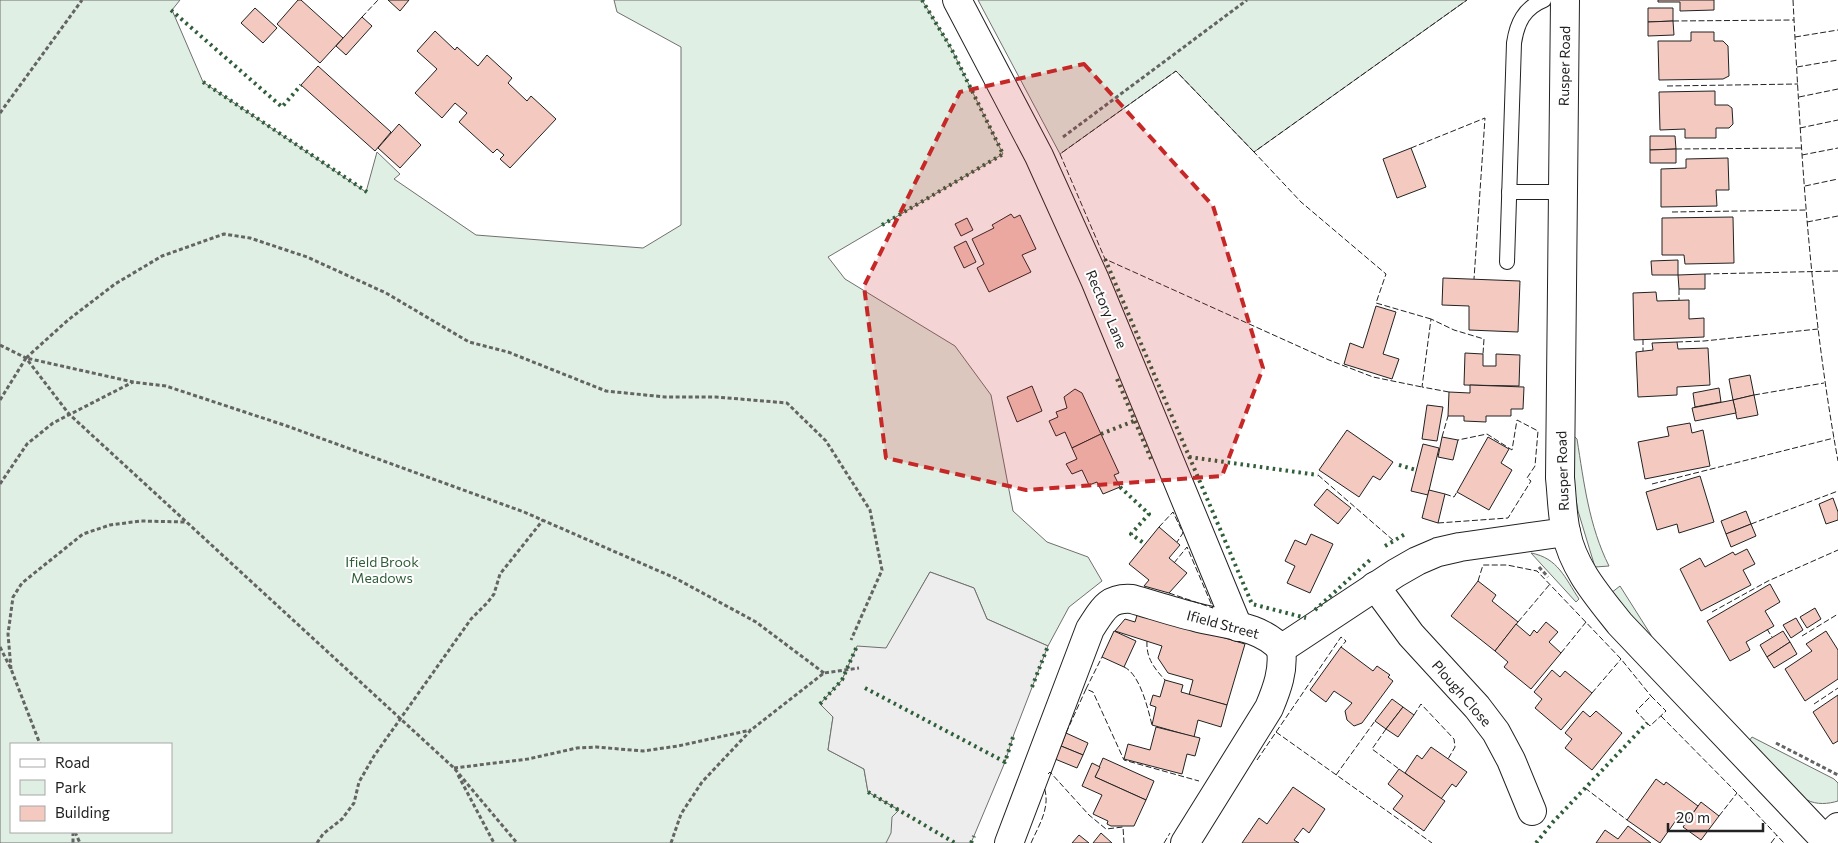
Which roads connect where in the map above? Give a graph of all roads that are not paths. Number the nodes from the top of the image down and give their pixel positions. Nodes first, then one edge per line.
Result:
1 (957, 0) edge
2 (1544, 0) edge
3 (1565, 0) edge
4 (1509, 192) junction
5 (1563, 192) junction
6 (1507, 262) dead end
7 (1566, 532) junction
8 (1375, 586) junction
9 (1238, 626) junction
10 (1281, 649) junction
11 (1532, 811) dead end
12 (1830, 837) edge
13 (1009, 843) edge
14 (1185, 843) edge

1 - 9 street, Rectory Lane
2 - 4 lane
3 - 5 street, Rusper Road
4 - 5 lane
4 - 6 lane
5 - 7 street, Rusper Road
7 - 8 street
7 - 12 street, Rusper Road
8 - 10 street
8 - 11 street, Plough Close
9 - 10 street, Ifield Street
9 - 13 street, Ifield Street
10 - 14 street

